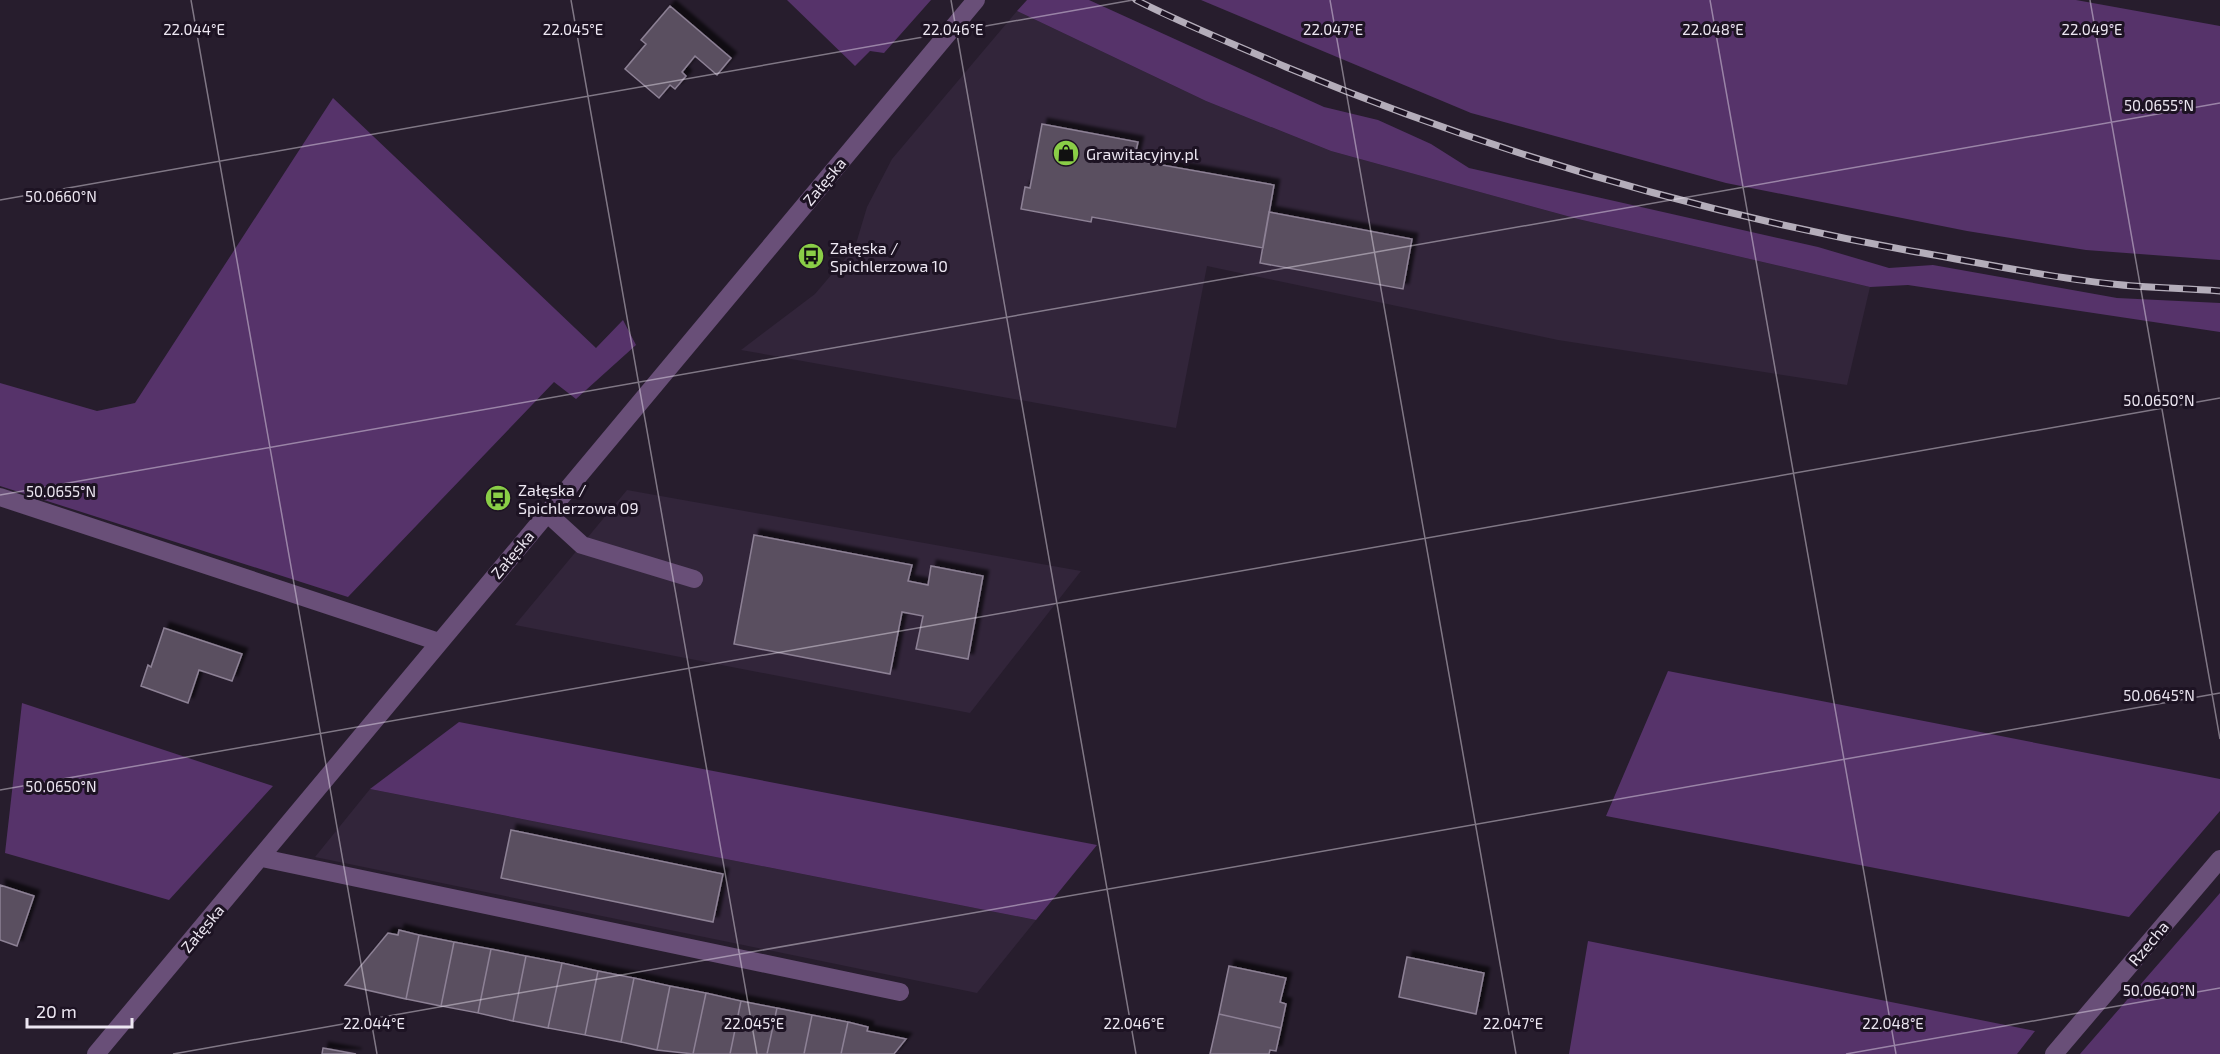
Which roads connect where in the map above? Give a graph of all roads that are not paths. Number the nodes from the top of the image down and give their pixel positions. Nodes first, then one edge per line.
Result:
1 (976, 0) edge
2 (0, 497) edge
3 (547, 513) junction
4 (694, 579) dead end
5 (439, 642) junction
6 (262, 858) junction
7 (2220, 859) edge
8 (900, 992) dead end
9 (96, 1054) edge
10 (2054, 1054) edge

1 - 3 street, Załęska
2 - 5 street
3 - 4 street
3 - 5 street, Załęska
5 - 6 street, Załęska
6 - 8 street
6 - 9 street, Załęska
7 - 10 street, Rzecha

